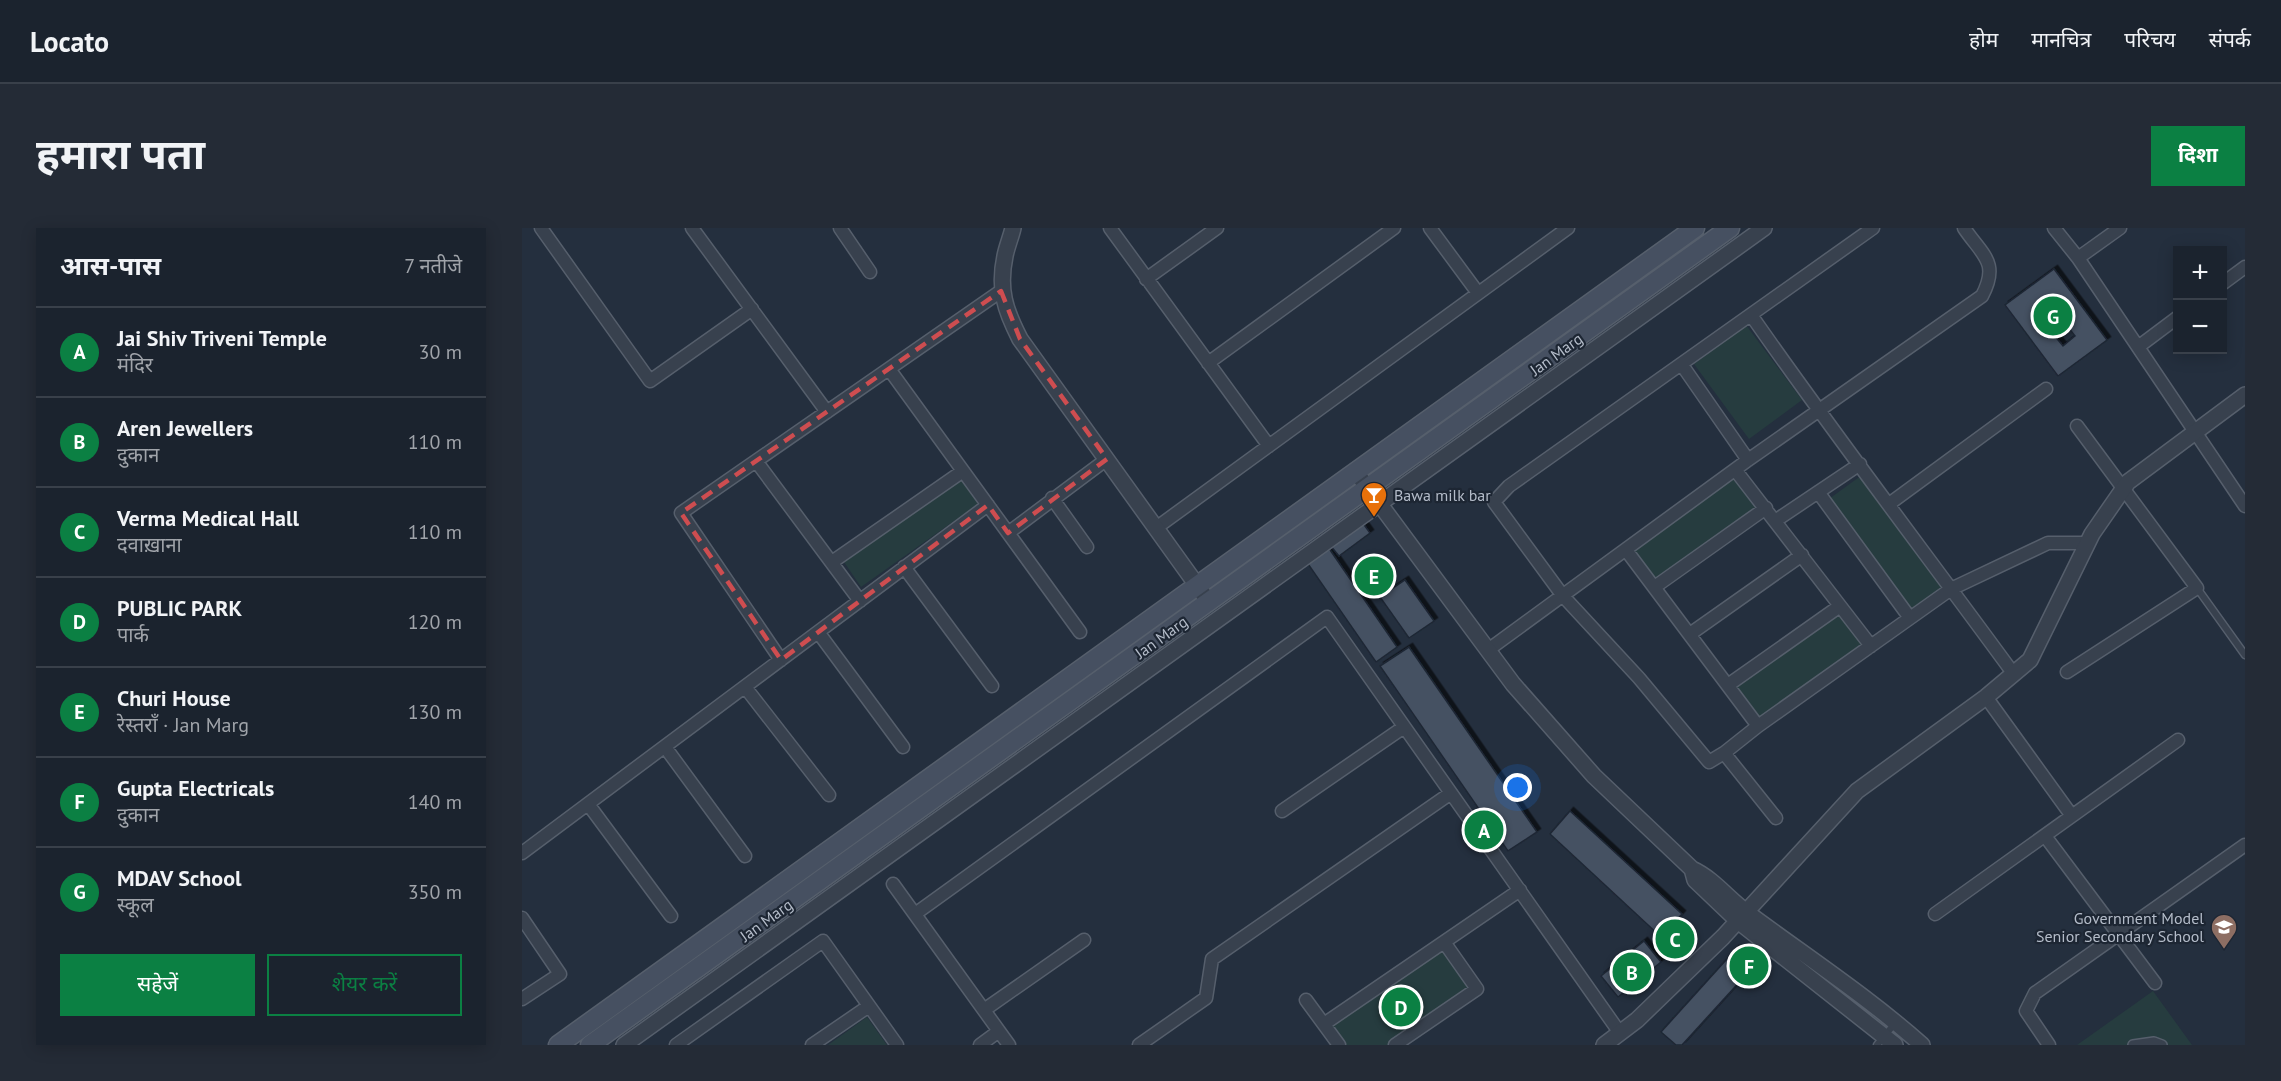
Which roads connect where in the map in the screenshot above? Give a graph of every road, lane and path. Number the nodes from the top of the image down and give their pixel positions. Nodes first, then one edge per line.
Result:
1 (541, 228) edge
2 (692, 228) edge
3 (840, 228) edge
4 (1013, 228) edge
5 (1110, 228) edge
6 (1217, 228) edge
7 (1394, 228) edge
8 (1430, 228) edge
9 (1568, 228) edge
10 (1695, 228) edge
11 (1730, 228) edge
12 (1764, 228) edge
13 (1873, 228) edge
14 (1964, 228) edge
15 (2054, 228) edge
16 (2120, 228) edge
17 (2078, 258) junction
18 (2245, 267) edge
19 (870, 272) dead end
20 (1146, 279) junction
21 (2227, 281) edge
22 (1001, 291) junction
23 (1478, 294) junction
24 (752, 309) junction
25 (1751, 315) junction
26 (2173, 321) edge
27 (2138, 347) junction
28 (1208, 363) junction
29 (1682, 365) junction
30 (888, 369) junction
31 (2046, 389) dead end
32 (2245, 395) edge
33 (1817, 411) junction
34 (827, 412) junction
35 (2077, 426) dead end
36 (2195, 431) junction
37 (1269, 446) junction
38 (1107, 459) junction
39 (1748, 460) junction
40 (756, 461) junction
41 (1860, 464) junction
42 (963, 471) junction
43 (1736, 471) junction
44 (1356, 472) junction
45 (2124, 487) junction
46 (1368, 488) junction
47 (1818, 492) junction
48 (1052, 498) junction
49 (1380, 504) junction
50 (1889, 504) junction
51 (988, 505) junction
52 (2245, 506) edge
53 (1766, 508) junction
54 (1775, 521) junction
55 (1156, 528) junction
56 (1008, 533) junction
57 (2088, 543) junction
58 (1087, 547) dead end
59 (1626, 550) junction
60 (1802, 555) junction
61 (832, 562) junction
62 (904, 567) junction
63 (1198, 586) junction
64 (1656, 586) junction
65 (2197, 588) junction
66 (1951, 589) junction
67 (1563, 596) junction
68 (860, 601) junction
69 (1209, 602) junction
70 (1840, 606) junction
71 (1910, 618) junction
72 (819, 632) junction
73 (1080, 632) dead end
74 (1690, 634) junction
75 (1870, 646) junction
76 (1488, 650) junction
77 (2245, 655) edge
78 (781, 660) junction
79 (2067, 672) dead end
80 (2013, 673) junction
81 (1728, 685) junction
82 (992, 686) dead end
83 (745, 687) junction
84 (1986, 697) junction
85 (1758, 726) junction
86 (1404, 727) junction
87 (2178, 741) dead end
88 (664, 747) junction
89 (903, 747) dead end
90 (1724, 753) junction
91 (1451, 793) junction
92 (829, 795) dead end
93 (588, 804) junction
94 (1282, 811) dead end
95 (2072, 816) junction
96 (1776, 818) dead end
97 (2045, 836) junction
98 (2245, 845) edge
99 (522, 853) edge
100 (745, 856) dead end
101 (893, 884) dead end
102 (1520, 890) junction
103 (915, 914) junction
104 (1935, 914) dead end
105 (671, 916) dead end
106 (1742, 917) junction
107 (522, 918) edge
108 (2118, 934) junction
109 (1084, 940) dead end
110 (1444, 942) junction
111 (2155, 983) dead end
112 (522, 999) edge
113 (1306, 1000) dead end
114 (869, 1006) junction
115 (984, 1010) junction
116 (1896, 1022) junction
117 (1324, 1024) junction
118 (999, 1031) junction
119 (1620, 1033) junction
120 (1885, 1042) edge
121 (558, 1045) edge
122 (591, 1045) edge
123 (624, 1045) edge
124 (676, 1045) edge
125 (812, 1045) edge
126 (897, 1045) edge
127 (980, 1045) edge
128 (1009, 1045) edge
129 (1139, 1045) edge
130 (1339, 1045) edge
131 (1395, 1045) edge
132 (1604, 1045) edge
133 (1922, 1045) edge
134 (2049, 1045) edge
135 (2133, 1045) edge
136 (2162, 1045) edge

1 - 24 street
2 - 24 street
3 - 19 street
4 - 22 street
5 - 20 street
6 - 20 street
7 - 28 street
8 - 23 street
9 - 23 street
10 - 44 main road, Jan Marg
11 - 46 main road, Jan Marg
12 - 49 street
13 - 25 street
14 - 33 street
15 - 17 street
16 - 17 street
17 - 27 street
18 - 21 street
20 - 28 street
22 - 30 street
22 - 38 street
23 - 37 street
24 - 34 street
25 - 29 street
25 - 33 street
26 - 27 street
27 - 36 street
28 - 37 street
29 - 39 street
29 - 67 street
30 - 34 street
30 - 42 street
31 - 50 street
32 - 36 street
33 - 39 street
33 - 41 street
34 - 40 street
35 - 45 street
36 - 45 street
36 - 52 street
37 - 55 street
38 - 48 street
38 - 55 street
39 - 43 street
40 - 61 street
40 - 78 street
41 - 47 street
41 - 50 street
42 - 51 street
42 - 61 street
43 - 53 street
43 - 59 street
44 - 46 street
44 - 63 main road, Jan Marg
45 - 57 street
45 - 65 street
46 - 49 street
46 - 69 main road, Jan Marg
47 - 54 street
47 - 71 street
48 - 56 street
48 - 58 street
49 - 76 street
49 - 123 street
50 - 66 street
51 - 56 street
51 - 62 street
53 - 54 street
53 - 64 street
54 - 60 street
55 - 63 street
56 - 73 street
57 - 66 street
57 - 80 street
59 - 64 street
59 - 67 street
60 - 70 street
60 - 74 street
61 - 68 street
62 - 68 street
62 - 82 street
63 - 69 street
63 - 121 main road, Jan Marg
64 - 74 street
65 - 77 lane
65 - 79 street
66 - 71 street
66 - 80 street
67 - 76 street
67 - 90 street
68 - 72 street
69 - 122 main road, Jan Marg
70 - 75 street
70 - 81 street
71 - 75 street
72 - 78 street
72 - 89 street
74 - 81 street
75 - 85 street
76 - 106 street
78 - 83 street
80 - 84 street
81 - 85 street
83 - 88 street
83 - 92 street
84 - 95 street
84 - 106 street
85 - 90 street
86 - 91 street
86 - 94 street
86 - 103 street
87 - 95 street
88 - 93 street
88 - 100 street
90 - 96 street
91 - 102 street
91 - 129 street
93 - 99 street
93 - 105 street
95 - 97 street
97 - 104 street
97 - 108 street
98 - 108 street
101 - 103 street
102 - 110 street
102 - 119 street
103 - 115 street
106 - 116 street
106 - 119 street
106 - 120 street
107 - 112 street
108 - 111 street
108 - 134 street
109 - 115 street
110 - 117 street
110 - 131 street
113 - 117 street
114 - 124 street
114 - 125 street
114 - 126 street
115 - 118 street
116 - 120 lane
116 - 133 street
117 - 130 street
118 - 127 street
118 - 128 street
119 - 132 street
135 - 136 street

